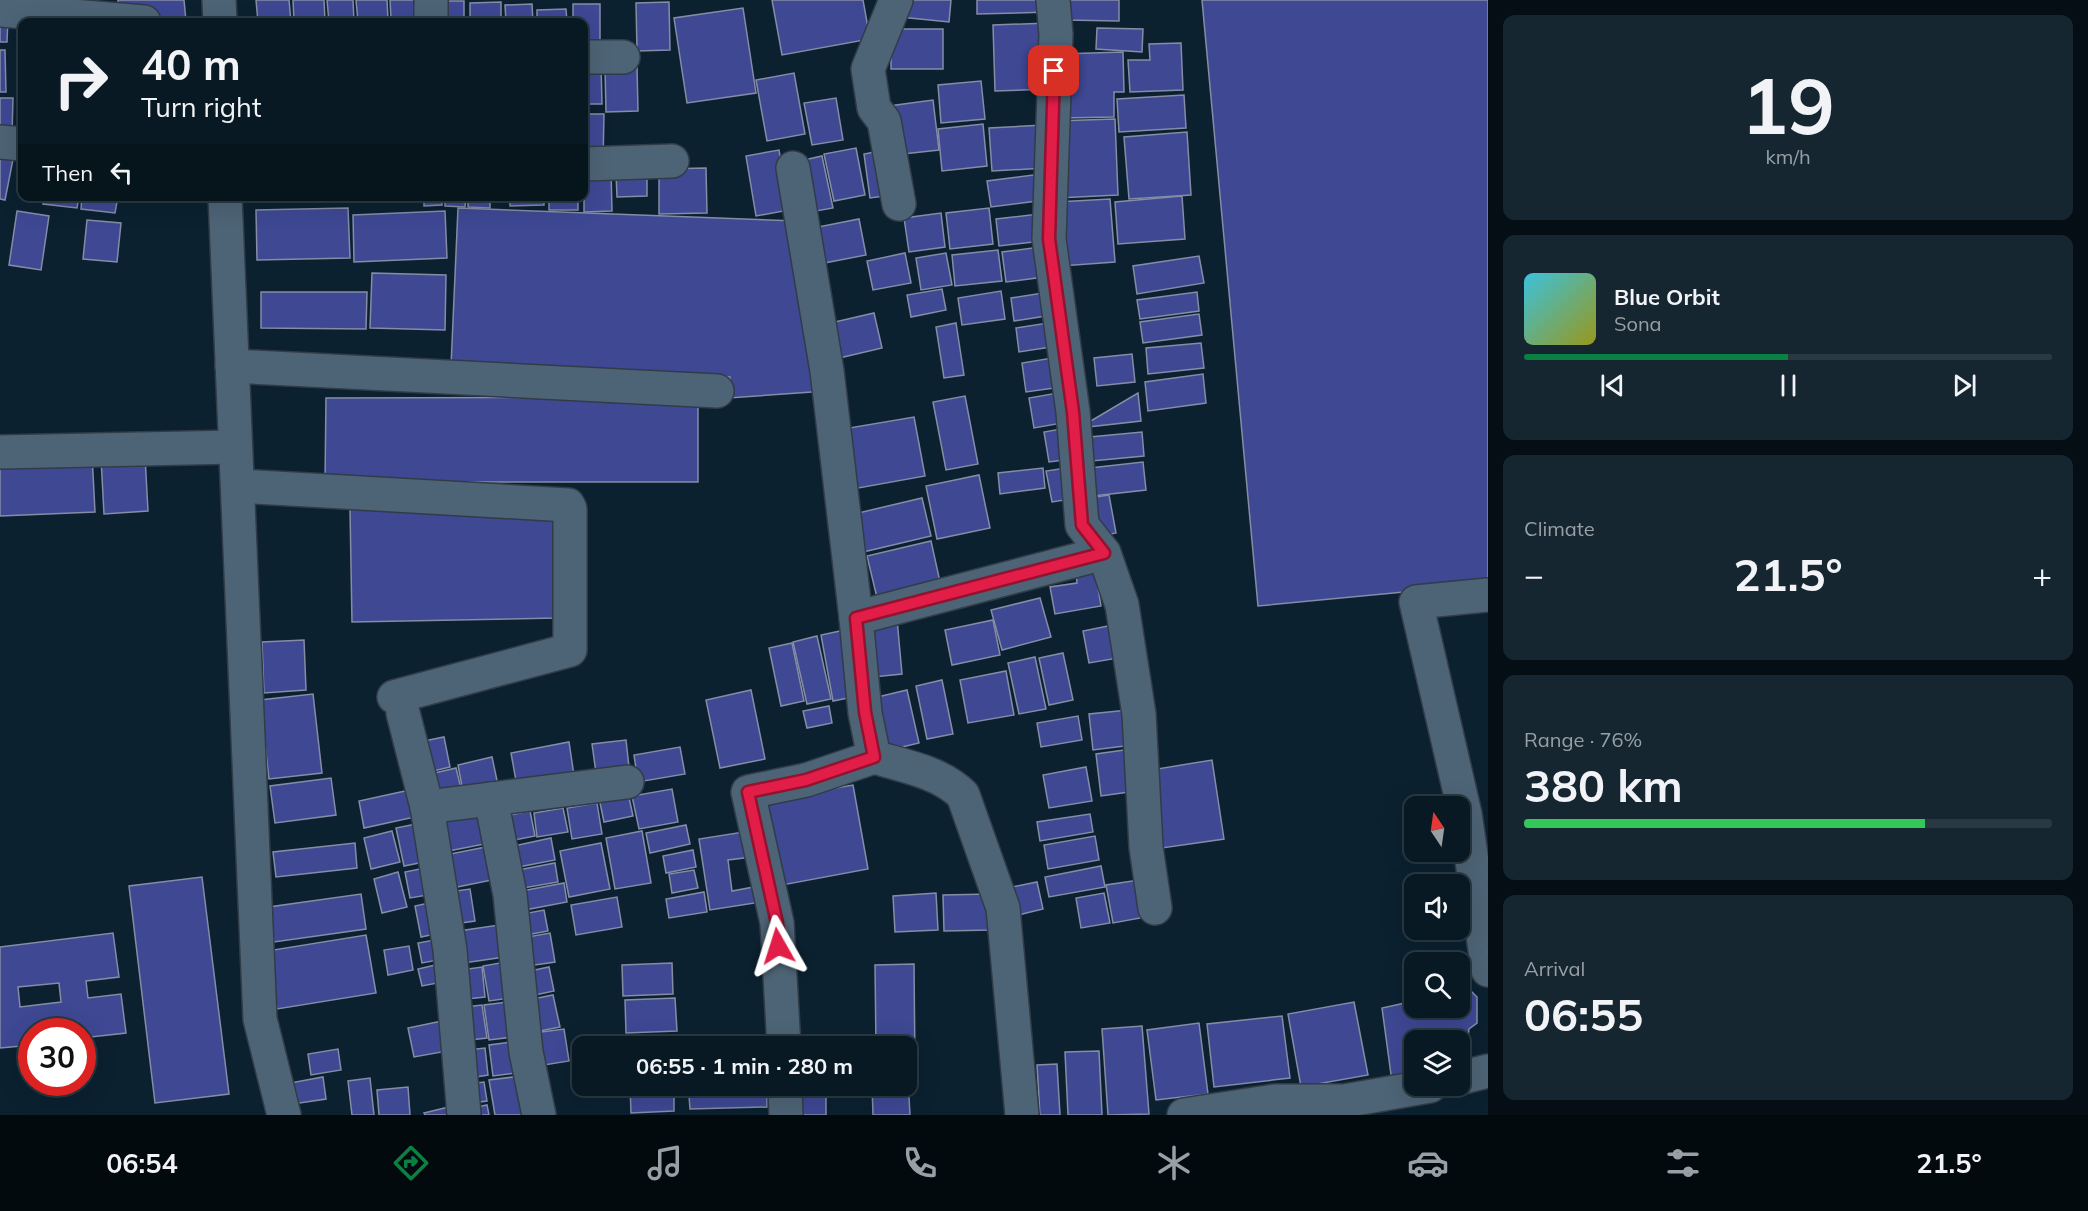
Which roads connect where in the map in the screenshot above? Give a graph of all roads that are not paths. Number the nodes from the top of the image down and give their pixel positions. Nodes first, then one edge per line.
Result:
1 (219, 0) edge
2 (431, 0) edge
3 (896, 0) edge
4 (1053, 0) edge
5 (0, 10) edge
6 (96, 18) edge
7 (220, 18) edge
8 (431, 18) edge
9 (588, 57) edge
10 (623, 57) dead end
11 (0, 142) edge
12 (18, 144) edge
13 (672, 160) dead end
14 (588, 164) edge
15 (793, 168) dead end
16 (225, 201) edge
17 (899, 204) dead end
18 (232, 366) junction
19 (717, 391) dead end
20 (235, 447) junction
21 (0, 452) edge
22 (239, 486) junction
23 (1104, 553) junction
24 (1488, 595) edge
25 (856, 618) junction
26 (874, 757) junction
27 (627, 782) dead end
28 (491, 800) junction
29 (427, 807) junction
30 (1155, 908) dead end
31 (1488, 970) edge
32 (782, 1036) edge
33 (1488, 1071) edge
34 (1470, 1076) edge
35 (1404, 1091) edge
36 (785, 1096) edge
37 (284, 1115) edge
38 (464, 1115) edge
39 (540, 1115) edge
40 (786, 1115) edge
41 (1022, 1115) edge
42 (1184, 1115) edge

1 - 7 street
2 - 8 street
3 - 17 street
4 - 23 street
5 - 6 street
9 - 10 street
11 - 12 street
13 - 14 street
15 - 25 street
16 - 18 street
18 - 19 street
18 - 20 street
20 - 21 street
20 - 22 street
22 - 29 street
22 - 37 street
23 - 25 street
23 - 30 street
24 - 31 street
25 - 26 street
26 - 32 street
26 - 41 street
27 - 28 street
28 - 29 street
28 - 39 street
29 - 38 street
33 - 34 street
35 - 42 street
36 - 40 street

